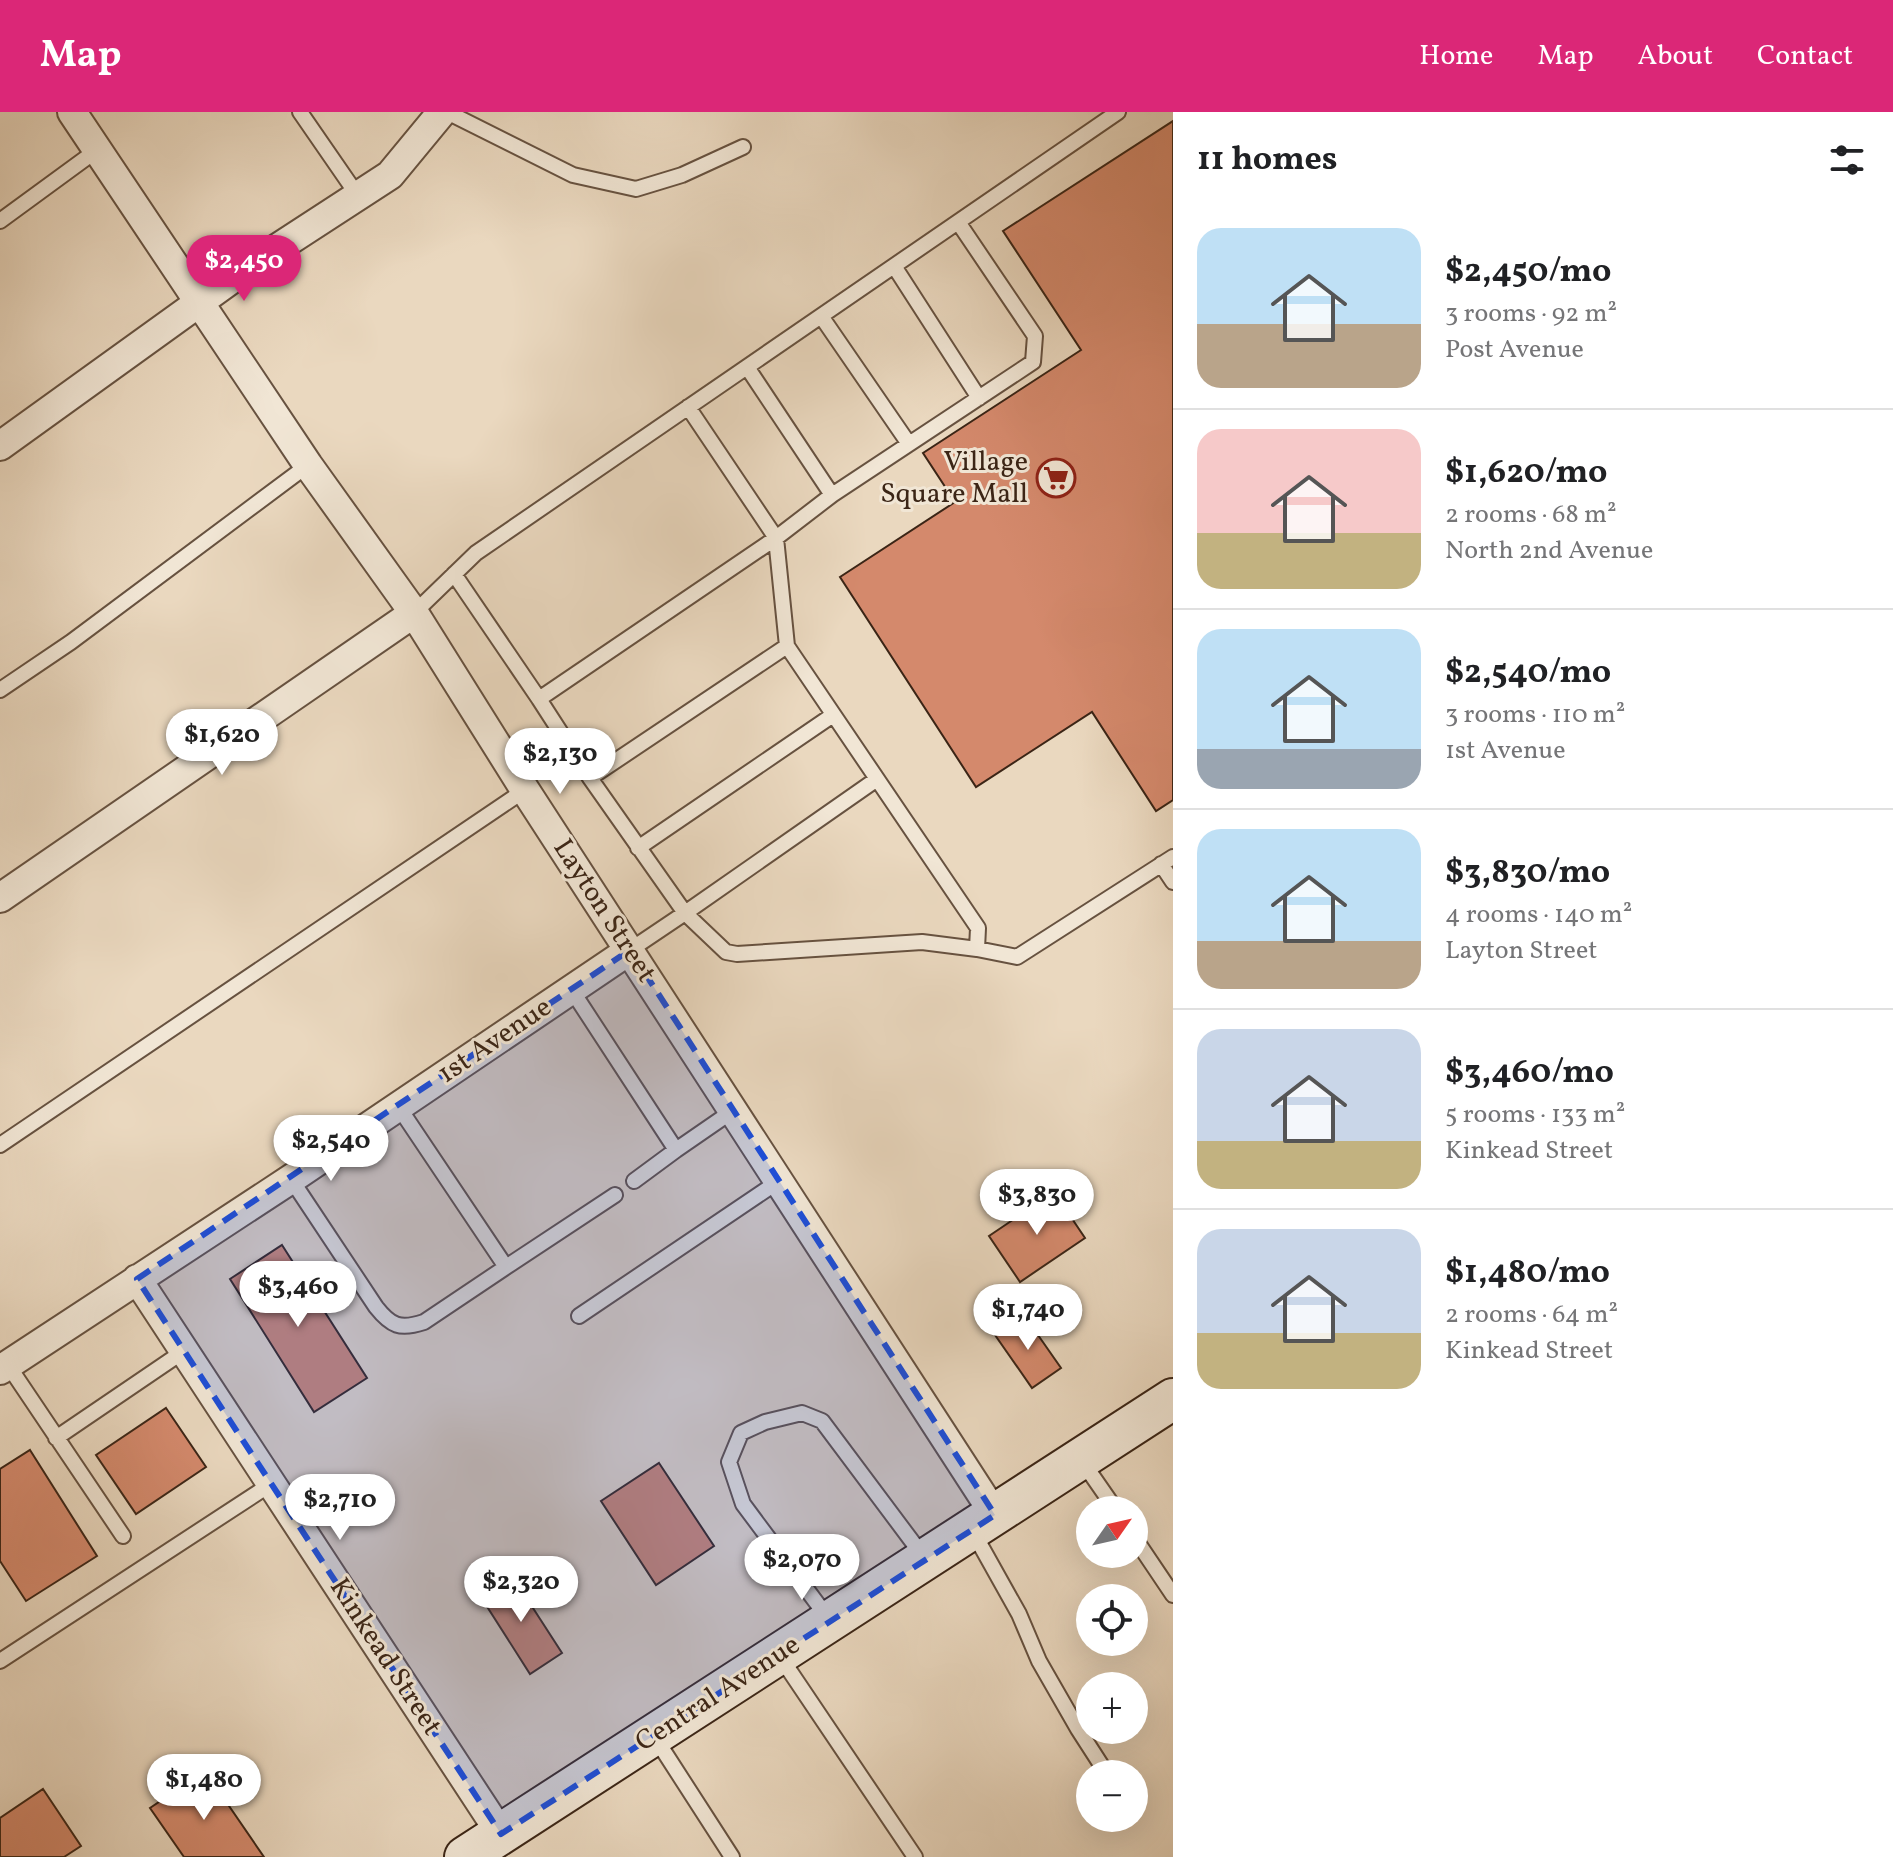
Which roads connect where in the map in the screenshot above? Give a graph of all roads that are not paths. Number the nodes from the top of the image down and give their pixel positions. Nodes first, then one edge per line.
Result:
1 (72, 112) edge
2 (300, 112) edge
3 (444, 112) edge
4 (1118, 112) edge
5 (743, 147) dead end
6 (97, 150) junction
7 (358, 196) junction
8 (0, 221) edge
9 (958, 222) junction
10 (894, 266) junction
11 (199, 303) junction
12 (821, 316) junction
13 (747, 367) junction
14 (979, 398) junction
15 (688, 407) junction
16 (909, 444) junction
17 (0, 446) edge
18 (308, 465) junction
19 (832, 495) junction
20 (776, 538) junction
21 (454, 574) junction
22 (414, 613) junction
23 (787, 646) junction
24 (0, 690) edge
25 (539, 699) junction
26 (833, 715) junction
27 (590, 778) junction
28 (877, 779) junction
29 (525, 790) junction
30 (638, 848) junction
31 (1167, 860) edge
32 (1173, 882) edge
33 (0, 898) edge
34 (685, 913) junction
35 (977, 949) junction
36 (630, 950) junction
37 (571, 989) junction
38 (398, 1106) junction
39 (734, 1110) junction
40 (0, 1145) edge
41 (676, 1150) junction
42 (291, 1179) junction
43 (634, 1181) dead end
44 (779, 1181) junction
45 (615, 1195) dead end
46 (506, 1267) junction
47 (137, 1279) junction
48 (579, 1316) dead end
49 (184, 1351) junction
50 (4, 1368) edge
51 (1173, 1399) edge
52 (56, 1438) junction
53 (1081, 1459) junction
54 (271, 1484) junction
55 (1106, 1496) edge
56 (983, 1522) junction
57 (123, 1536) dead end
58 (1148, 1558) edge
59 (925, 1560) junction
60 (1173, 1595) edge
61 (831, 1621) junction
62 (779, 1655) junction
63 (0, 1661) edge
64 (653, 1736) junction
65 (1098, 1760) edge
66 (501, 1834) junction
67 (465, 1857) edge
68 (732, 1857) edge
69 (915, 1857) edge

1 - 6 street, Layton Street
2 - 7 lane
3 - 5 lane
3 - 7 street
4 - 9 lane
6 - 8 lane
6 - 11 street, Layton Street
7 - 11 street
9 - 10 lane
9 - 14 lane
10 - 12 lane
10 - 14 lane
11 - 17 street
11 - 18 street, Layton Street
12 - 13 lane
12 - 16 lane
13 - 15 lane
13 - 19 lane
14 - 16 lane
15 - 20 lane
15 - 21 lane
16 - 19 lane
18 - 22 street, Layton Street
18 - 24 lane
19 - 20 lane
20 - 23 lane
20 - 25 lane
21 - 22 lane
21 - 25 lane
22 - 29 street, Layton Street
22 - 33 street
23 - 26 lane
23 - 27 lane
25 - 27 lane
26 - 28 lane
26 - 30 lane
27 - 30 lane
28 - 34 lane
28 - 35 lane
29 - 36 street, Layton Street
29 - 40 lane
30 - 34 lane
31 - 32 lane
31 - 35 lane
34 - 35 lane
34 - 36 lane
36 - 37 street, 1st Avenue
36 - 39 street, Layton Street
37 - 38 street, 1st Avenue
37 - 41 lane
38 - 42 street, 1st Avenue
38 - 46 lane
39 - 41 lane
39 - 44 street, Layton Street
41 - 43 lane
42 - 46 lane
42 - 47 street, 1st Avenue
44 - 48 lane
44 - 56 street, Layton Street
45 - 46 lane
47 - 49 street, Kinkead Street
47 - 50 street, 1st Avenue
49 - 52 lane
49 - 54 street, Kinkead Street
50 - 52 lane
51 - 53 street, Central Avenue
52 - 57 lane
53 - 55 lane
53 - 56 street, Central Avenue
54 - 63 lane
54 - 66 street, Kinkead Street
56 - 59 street, Central Avenue
56 - 65 lane
58 - 60 lane
59 - 61 street, Central Avenue
59 - 61 lane
61 - 62 street, Central Avenue
62 - 64 street, Central Avenue
62 - 69 lane
64 - 66 street, Central Avenue
64 - 68 lane
66 - 67 street, Central Avenue

